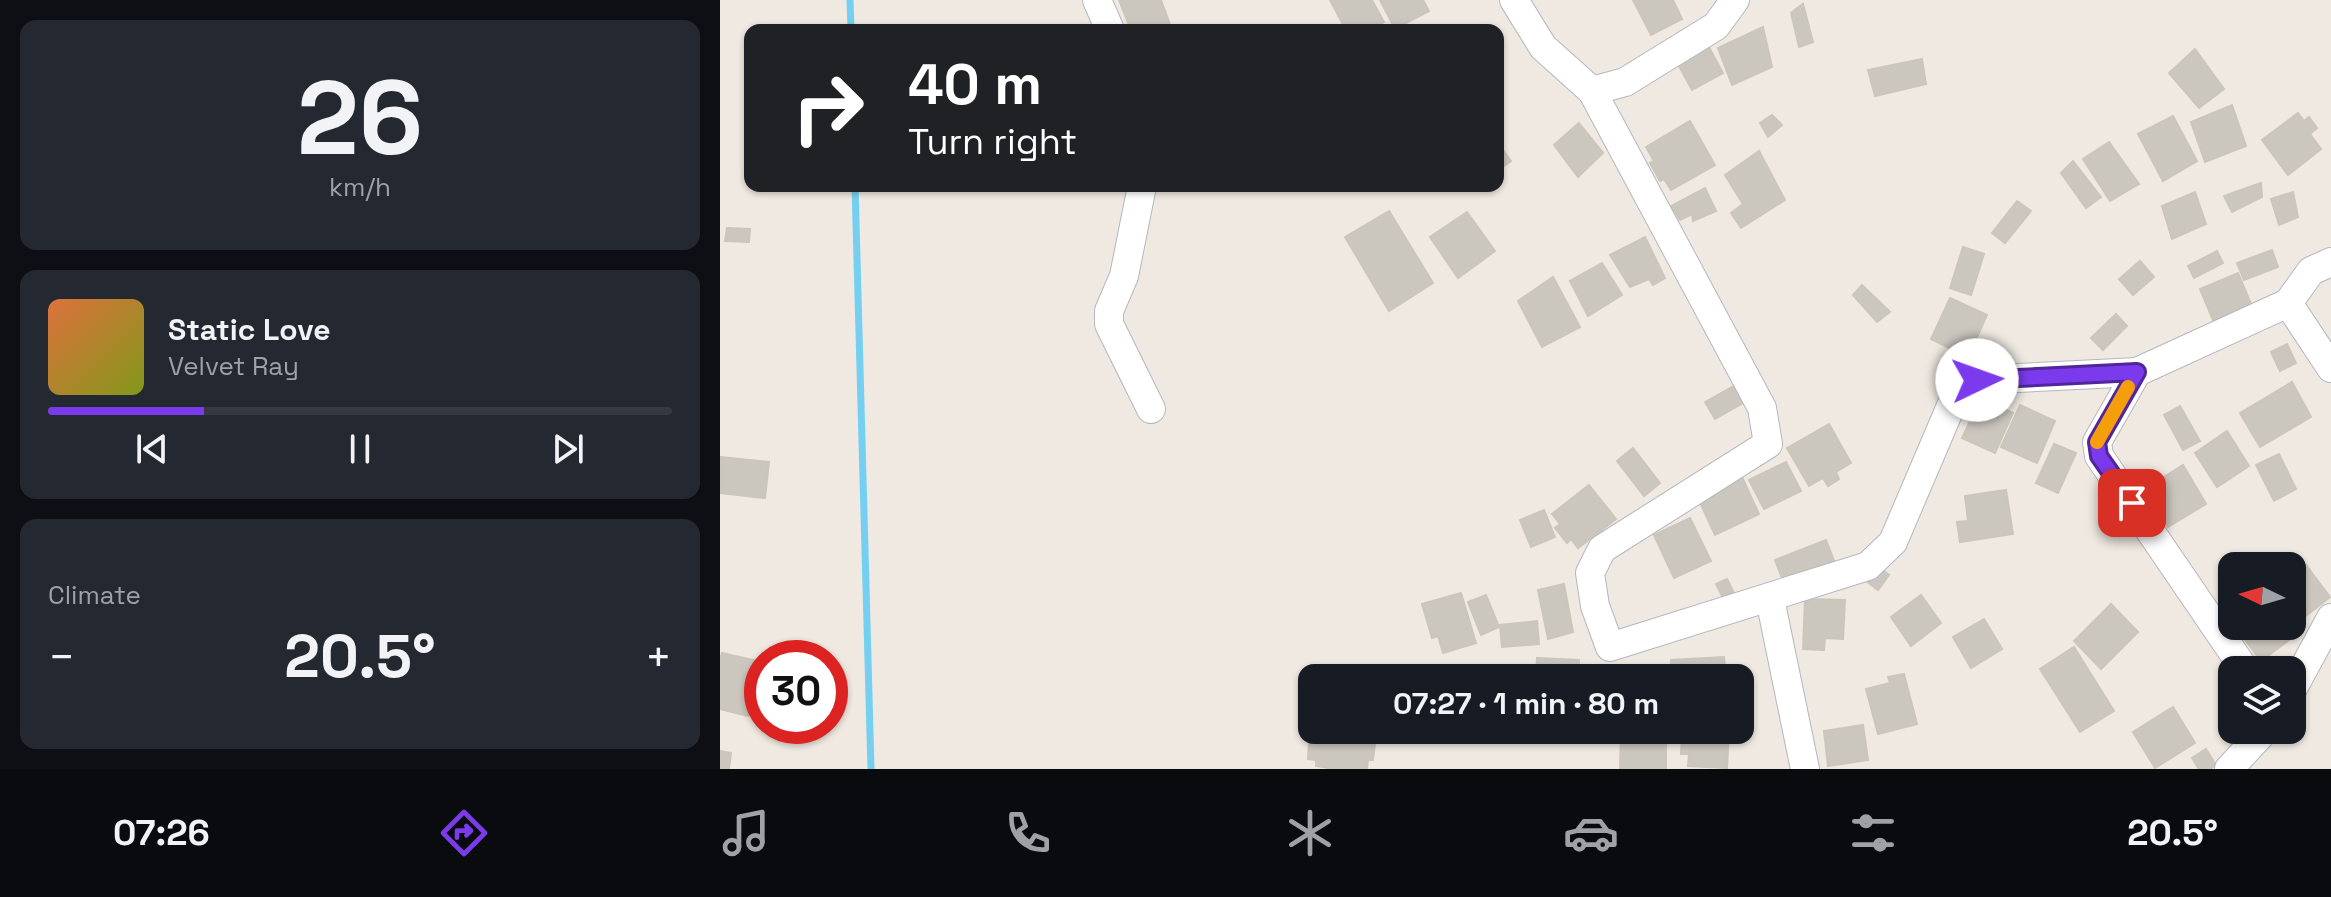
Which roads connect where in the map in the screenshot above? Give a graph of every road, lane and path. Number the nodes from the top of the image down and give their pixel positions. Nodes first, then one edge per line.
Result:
1 (1097, 0) edge
2 (1514, 0) edge
3 (1735, 0) edge
4 (1107, 24) edge
5 (1592, 91) junction
6 (1141, 192) edge
7 (2331, 262) edge
8 (2288, 303) junction
9 (2331, 368) edge
10 (2137, 372) junction
11 (1151, 409) dead end
12 (1770, 599) junction
13 (2331, 618) edge
14 (2235, 656) edge
15 (2306, 664) edge
16 (2252, 744) edge
17 (1805, 769) edge
18 (2229, 769) edge

1 - 4 street
2 - 5 street
3 - 5 street
5 - 12 street
6 - 11 street
7 - 8 street
8 - 9 street
8 - 10 street
10 - 12 street
10 - 14 street
12 - 17 street
13 - 15 street
16 - 18 street

